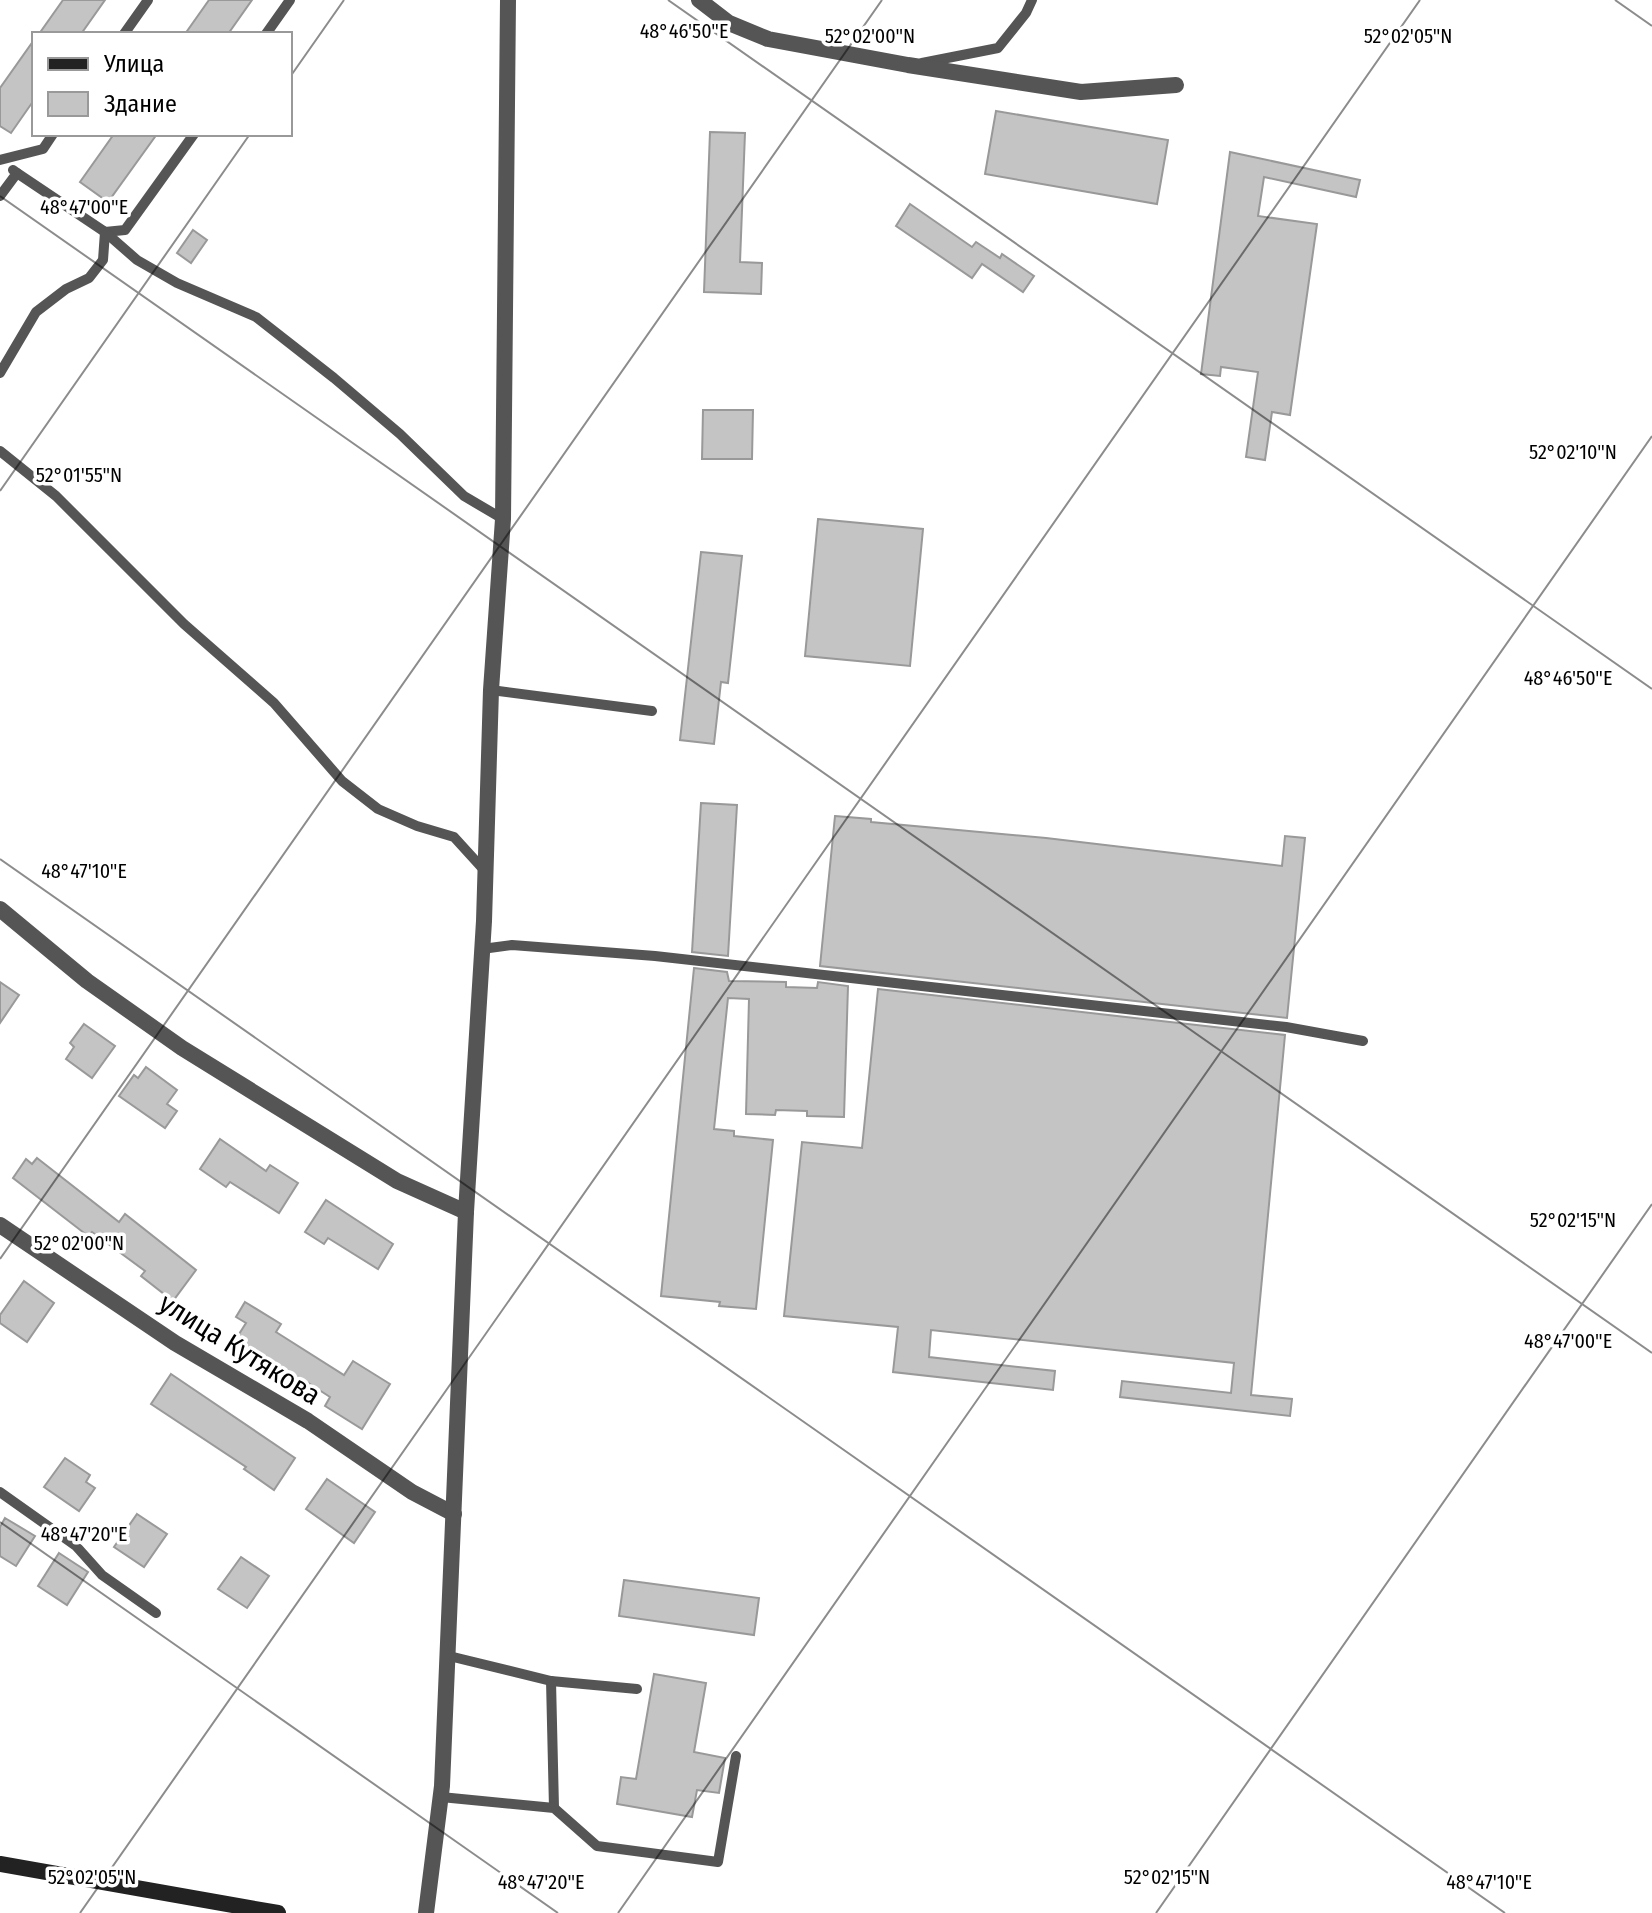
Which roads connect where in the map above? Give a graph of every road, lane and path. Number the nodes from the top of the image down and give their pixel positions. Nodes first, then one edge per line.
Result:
1 (148, 0) edge
2 (290, 0) edge
3 (508, 0) edge
4 (699, 0) edge
5 (1032, 0) edge
6 (125, 32) edge
7 (267, 32) edge
8 (908, 65) junction
9 (1176, 85) dead end
10 (52, 136) edge
11 (193, 136) edge
12 (1, 161) edge
13 (17, 173) junction
14 (0, 196) edge
15 (105, 232) junction
16 (0, 373) edge
17 (0, 451) edge
18 (503, 519) junction
19 (491, 690) junction
20 (652, 711) dead end
21 (484, 870) junction
22 (0, 909) edge
23 (482, 949) junction
24 (1363, 1041) dead end
25 (466, 1212) junction
26 (0, 1225) edge
27 (0, 1492) edge
28 (454, 1514) junction
29 (156, 1613) dead end
30 (445, 1655) junction
31 (551, 1681) junction
32 (637, 1689) dead end
33 (736, 1756) dead end
34 (441, 1797) junction
35 (554, 1808) junction
36 (0, 1864) edge
37 (278, 1913) edge
38 (426, 1913) edge

1 - 6 lane
2 - 7 lane
3 - 18 street
4 - 8 street
5 - 8 lane
8 - 9 street
10 - 12 lane
11 - 15 lane
12 - 13 lane
13 - 14 lane
13 - 15 lane
15 - 16 lane
15 - 18 lane
17 - 21 lane
18 - 19 street
19 - 20 lane
19 - 21 street
21 - 23 street
22 - 25 street
23 - 24 lane
23 - 25 street
25 - 28 street
26 - 28 street, улица Кутякова
27 - 29 lane
28 - 30 street
30 - 31 lane
30 - 34 street
31 - 32 lane
31 - 35 lane
33 - 35 lane
34 - 35 lane
34 - 38 street
36 - 37 main road

